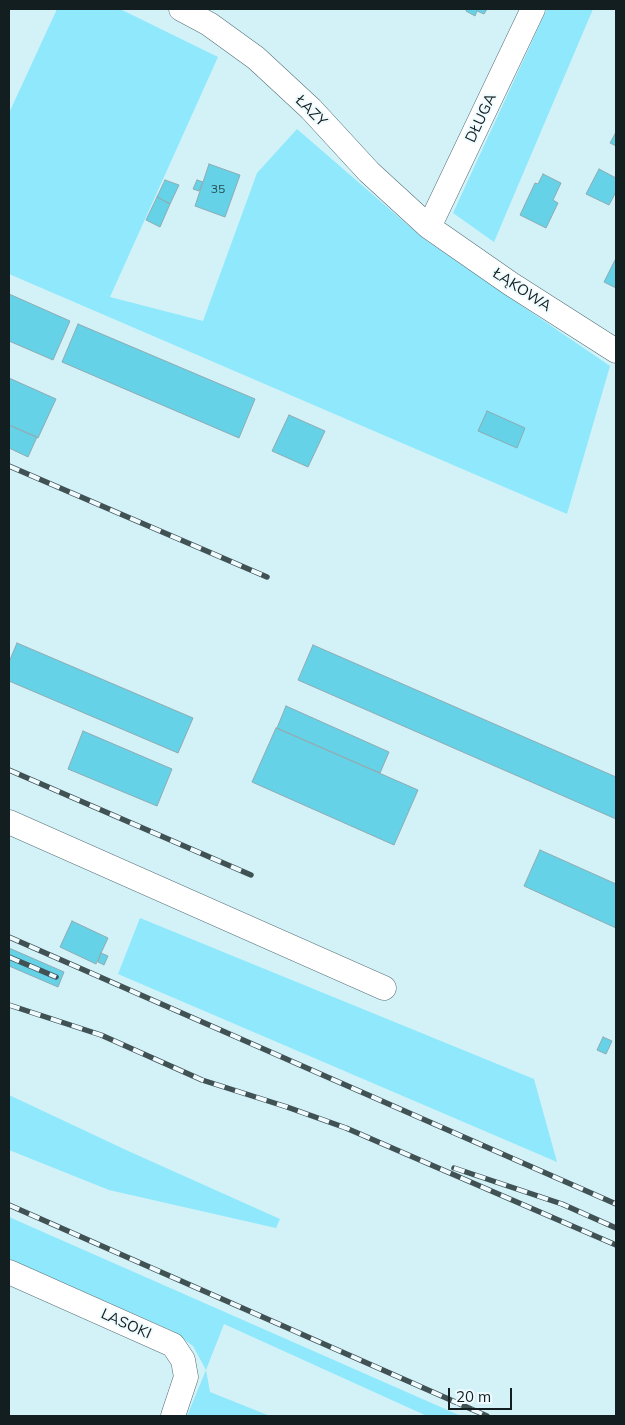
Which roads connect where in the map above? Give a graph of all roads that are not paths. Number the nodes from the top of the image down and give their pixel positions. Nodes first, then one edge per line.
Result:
1 (181, 9) edge
2 (534, 9) edge
3 (429, 227) junction
4 (616, 351) edge
5 (9, 822) edge
6 (384, 988) dead end
7 (9, 1272) edge
8 (173, 1416) edge

1 - 3 street, ŁAZY
2 - 3 street, DŁUGA
3 - 4 street, ŁĄKOWA
5 - 6 street
7 - 8 street, LASOKI

